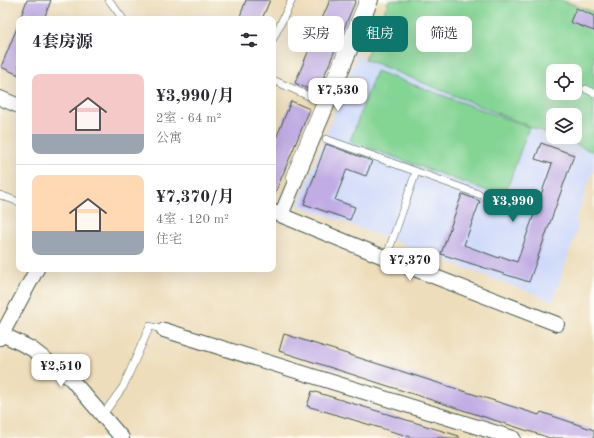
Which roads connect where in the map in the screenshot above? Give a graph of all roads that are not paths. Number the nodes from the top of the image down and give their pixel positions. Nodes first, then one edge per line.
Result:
1 (109, 0) edge
2 (292, 0) edge
3 (362, 0) edge
4 (371, 0) edge
5 (121, 16) edge
6 (276, 33) edge
7 (276, 81) edge
8 (586, 90) dead end
9 (594, 93) edge
10 (0, 98) edge
11 (320, 102) junction
12 (16, 105) edge
13 (326, 139) dead end
14 (416, 172) junction
15 (289, 177) dead end
16 (0, 195) edge
17 (16, 201) edge
18 (509, 205) dead end
19 (277, 213) edge
20 (386, 258) junction
21 (35, 272) edge
22 (557, 324) dead end
23 (164, 330) joint
24 (1, 335) edge
25 (102, 416) junction
26 (122, 438) edge
27 (513, 438) edge

1 - 5 lane
2 - 6 lane
3 - 11 lane
4 - 19 street
7 - 11 lane
8 - 9 lane
10 - 12 street
11 - 15 lane
13 - 14 lane
14 - 18 lane
14 - 20 lane
16 - 17 lane
19 - 20 street
20 - 22 street
21 - 24 street
23 - 25 lane
23 - 27 street
24 - 25 street
25 - 26 street

